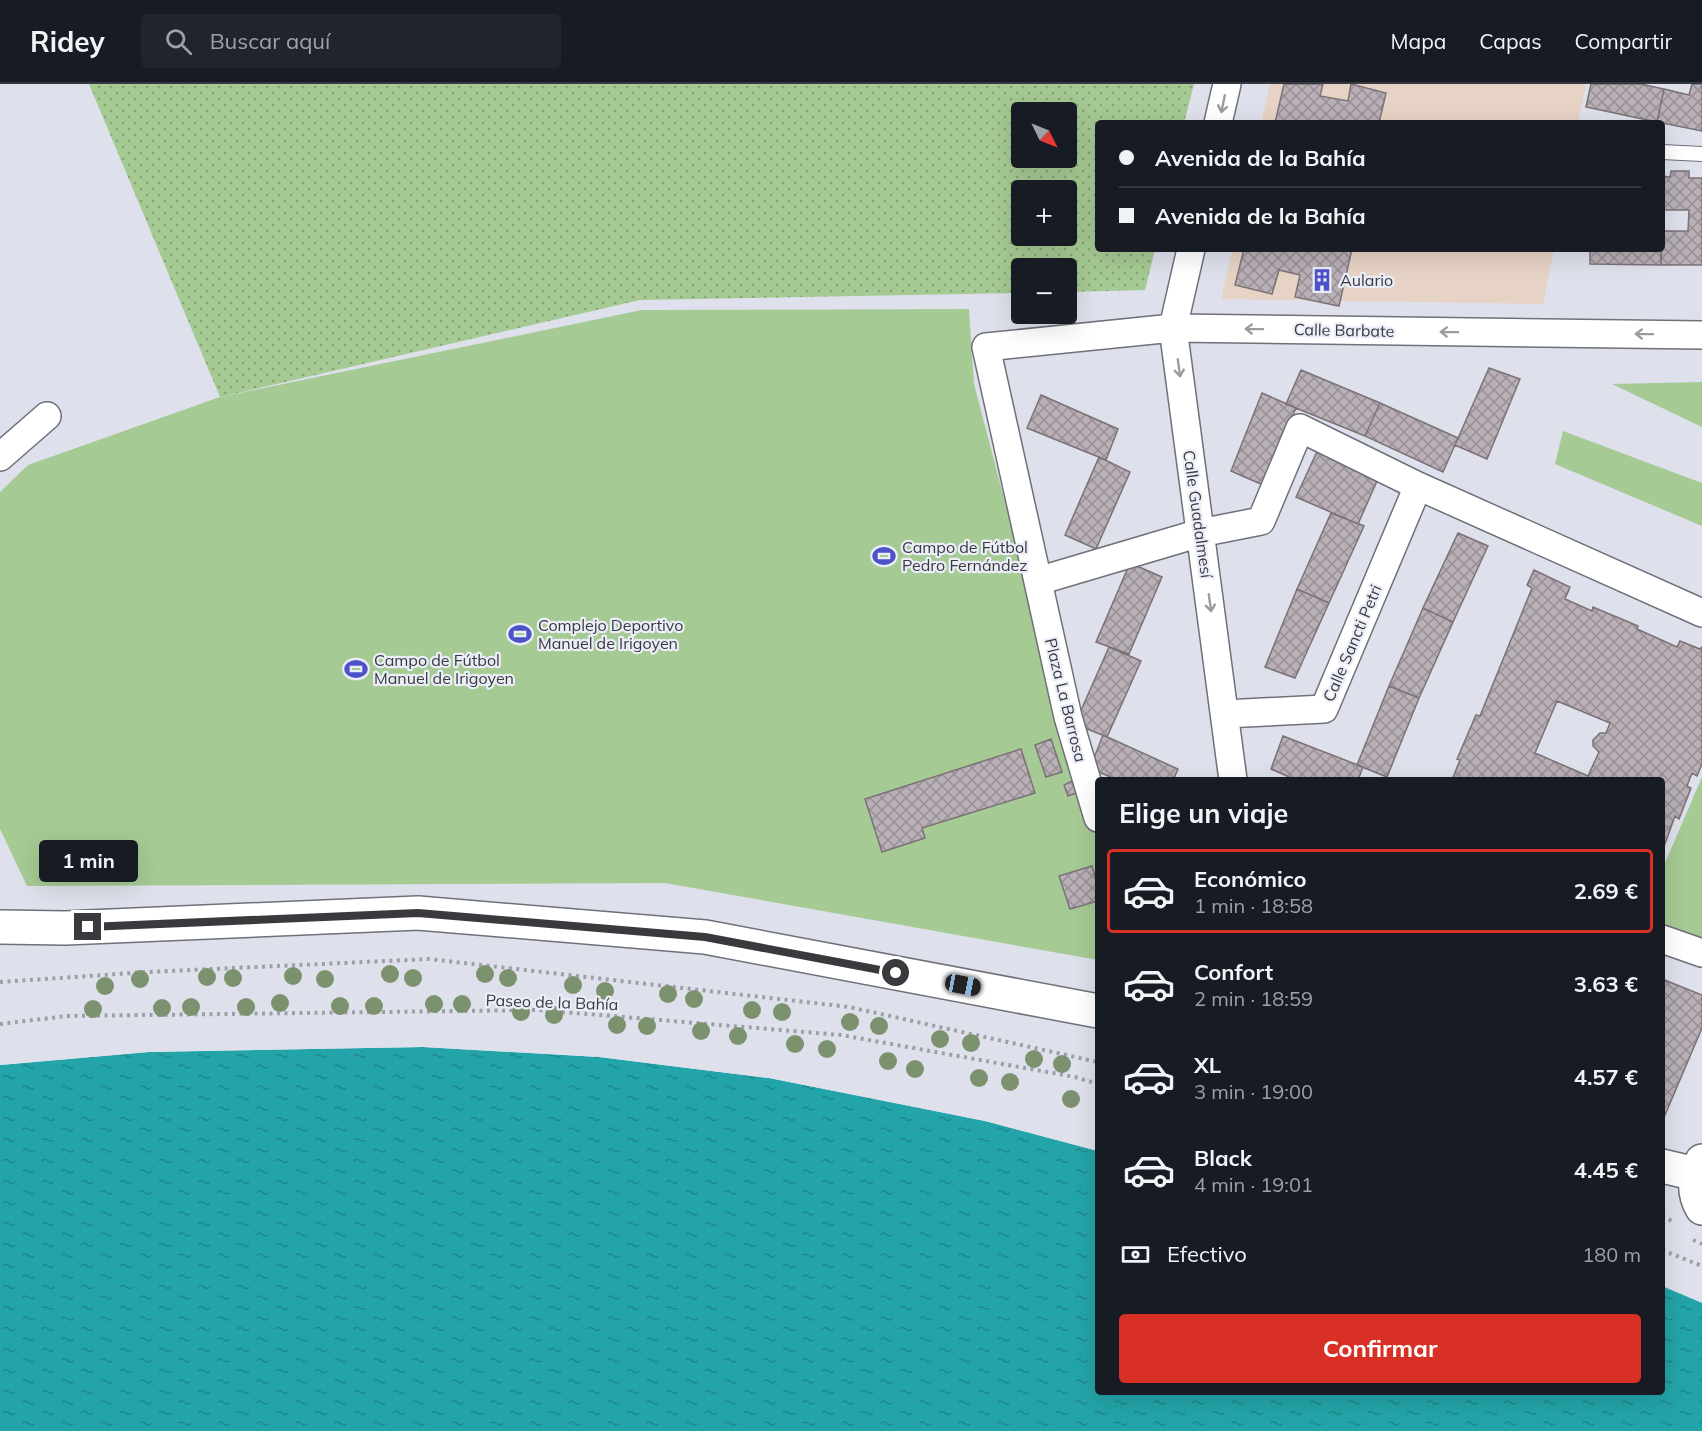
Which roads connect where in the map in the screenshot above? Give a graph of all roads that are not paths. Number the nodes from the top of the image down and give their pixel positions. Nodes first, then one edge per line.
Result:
1 (1227, 84) edge
2 (1219, 120) edge
3 (1665, 152) edge
4 (1702, 154) edge
5 (1190, 252) edge
6 (1173, 328) junction
7 (1702, 335) edge
8 (986, 346) joint
9 (46, 416) dead end
10 (0, 457) edge
11 (1418, 486) junction
12 (1200, 533) junction
13 (1038, 581) junction
14 (1702, 614) edge
15 (1225, 714) junction
16 (1233, 777) edge
17 (1095, 808) edge
18 (0, 927) edge
19 (33, 929) junction
20 (0, 934) edge
21 (1665, 940) edge
22 (1702, 953) edge
23 (1095, 1010) edge
24 (1665, 1166) edge
25 (1699, 1167) edge
26 (1702, 1209) edge

1 -> 2 street
3 - 4 lane
5 - 6 street, Calle Guadalmesí
7 -> 6 street, Calle Barbate
6 - 8 street, Calle Barbate
6 -> 12 street, Calle Guadalmesí
8 - 13 street, Plaza La Barrosa
9 - 10 street
11 - 12 street
11 - 14 street
11 - 15 street, Calle Sancti Petri
12 - 13 street
12 -> 15 street, Calle Guadalmesí
13 - 17 street, Plaza La Barrosa
15 - 16 street, Calle Guadalmesí
18 - 19 main road
19 - 20 main road
19 - 23 main road
21 - 22 street
24 - 25 main road
25 - 26 main road

